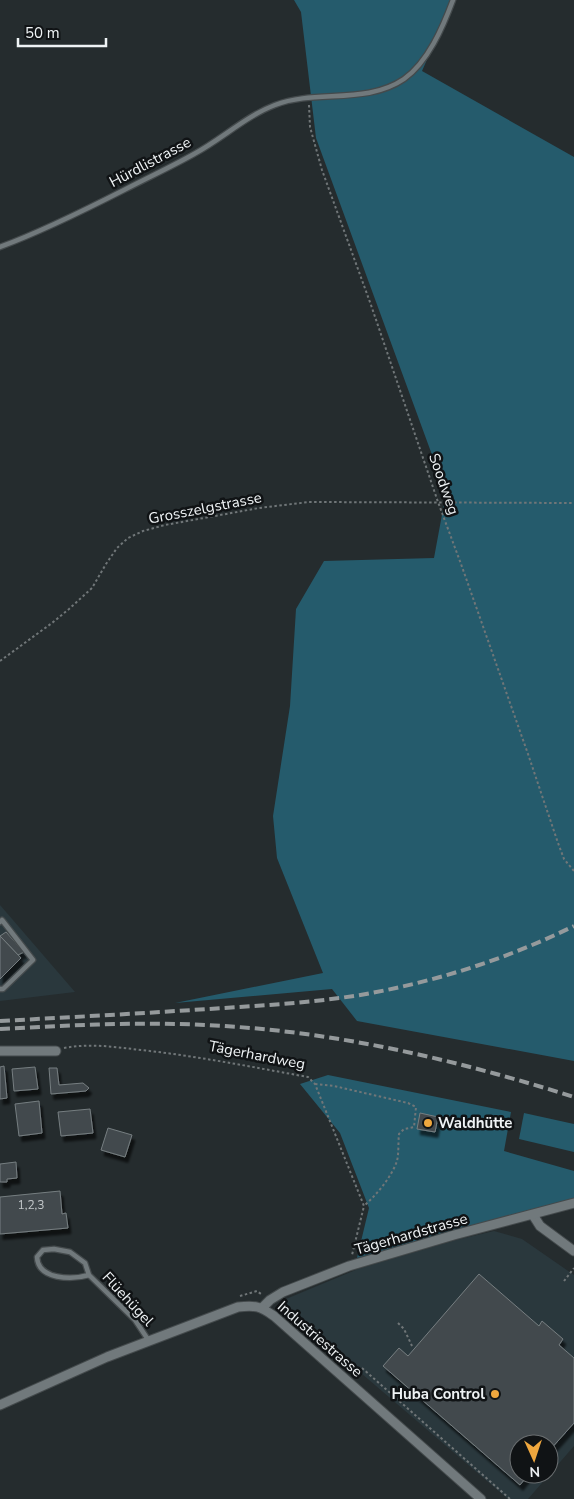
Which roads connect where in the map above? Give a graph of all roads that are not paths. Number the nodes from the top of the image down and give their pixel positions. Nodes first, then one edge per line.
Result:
1 (453, 0) edge
2 (0, 247) edge
3 (0, 922) edge
4 (0, 989) edge
5 (0, 1051) edge
6 (56, 1052) road end
7 (574, 1203) edge
8 (532, 1215) junction
9 (574, 1251) edge
10 (88, 1275) junction
11 (262, 1308) junction
12 (149, 1341) junction
13 (0, 1405) edge
14 (481, 1499) edge

1 - 2 lane, Hürdlistrasse
3 - 4 lane
5 - 6 street
7 - 8 street, Tägerhardstrasse
8 - 9 street
8 - 11 street, Tägerhardstrasse
10 - 10 lane, Flüehügel
10 - 12 lane, Flüehügel
11 - 12 street, Industriestrasse
11 - 14 street, Industriestrasse
12 - 13 street, Industriestrasse

